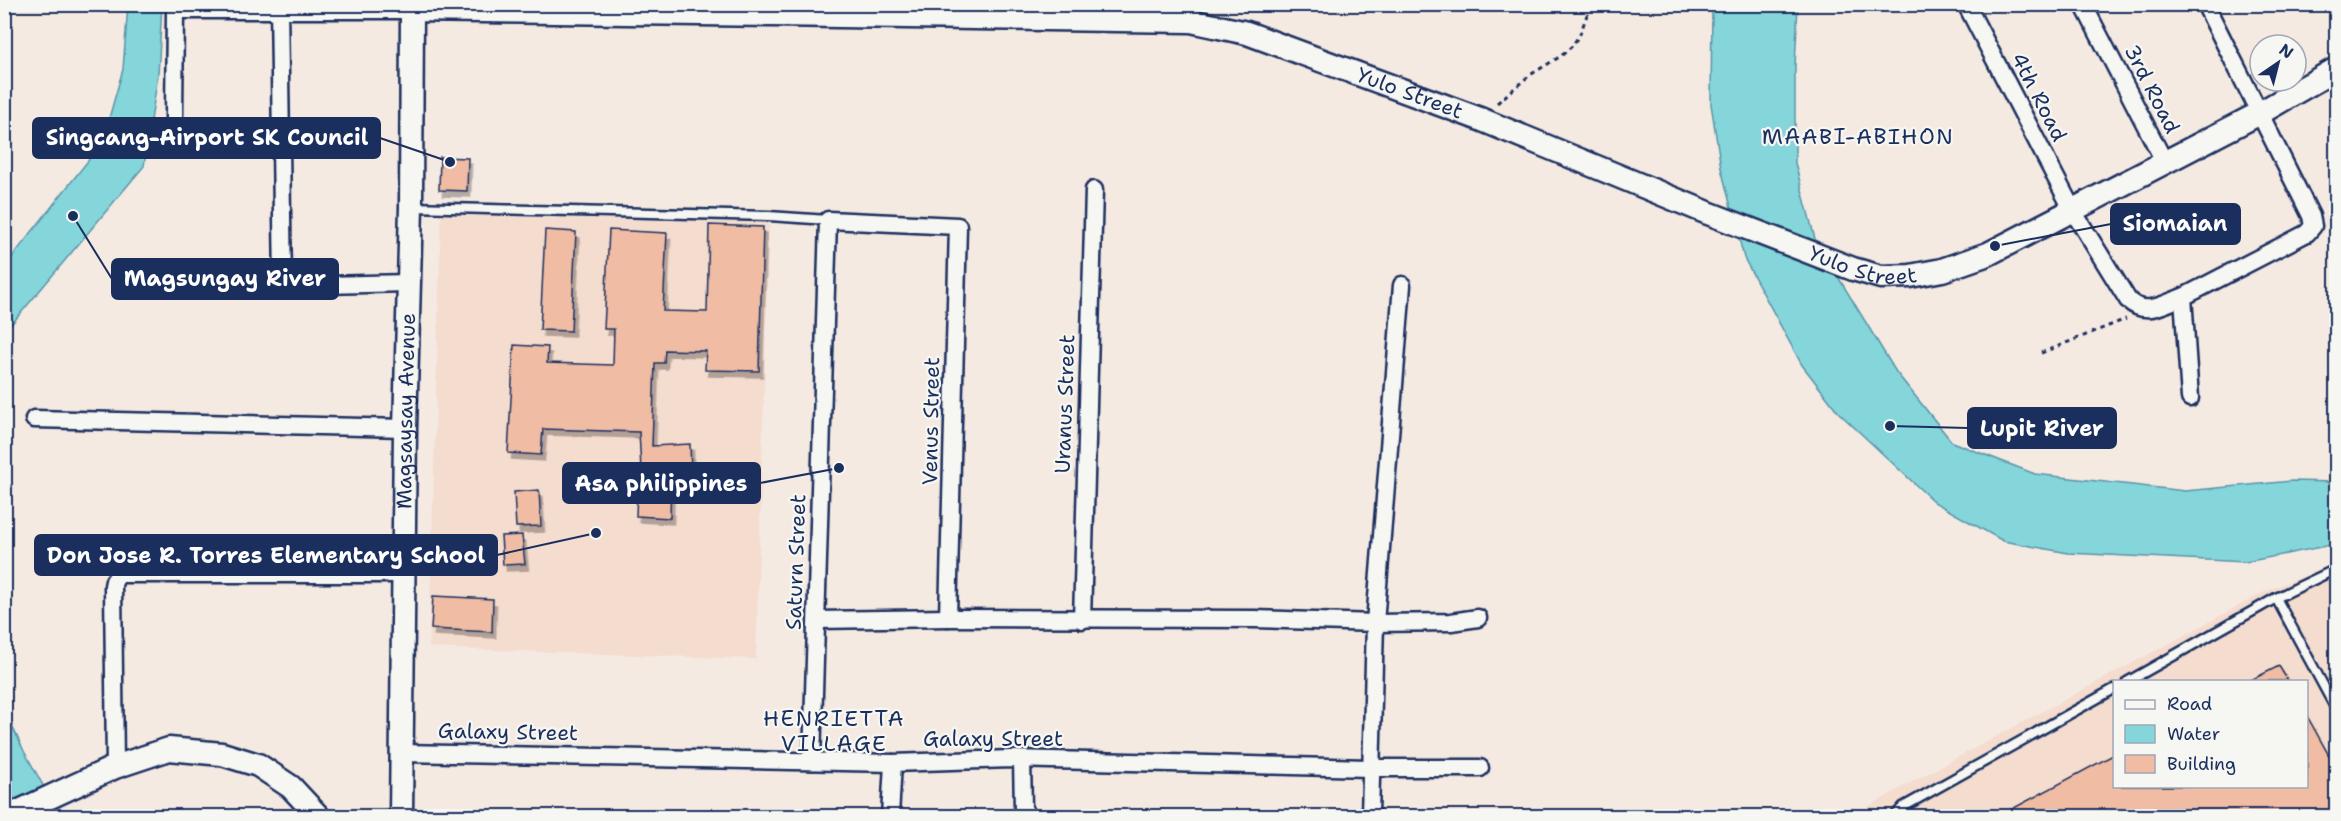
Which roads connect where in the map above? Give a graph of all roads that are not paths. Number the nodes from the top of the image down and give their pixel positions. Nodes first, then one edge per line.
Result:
1 (1966, 4) edge
2 (2083, 4) edge
3 (2205, 4) edge
4 (411, 7) edge
5 (175, 8) edge
6 (279, 8) edge
7 (2337, 69) edge
8 (2260, 113) junction
9 (174, 118) dead end
10 (2165, 163) junction
11 (1094, 190) dead end
12 (411, 207) junction
13 (2073, 211) junction
14 (828, 220) junction
15 (162, 282) dead end
16 (408, 283) junction
17 (1402, 285) dead end
18 (283, 286) junction
19 (2183, 297) junction
20 (2190, 398) dead end
21 (34, 419) dead end
22 (405, 428) junction
23 (2337, 569) edge
24 (405, 574) junction
25 (2276, 598) junction
26 (948, 618) junction
27 (1479, 618) dead end
28 (817, 620) junction
29 (1082, 620) junction
30 (1375, 623) junction
31 (2129, 680) edge
32 (2113, 690) edge
33 (2337, 709) edge
34 (401, 753) junction
35 (1022, 760) junction
36 (812, 761) junction
37 (893, 763) junction
38 (115, 767) junction
39 (1369, 768) junction
40 (1480, 768) dead end
41 (1903, 807) junction
42 (9, 816) edge
43 (318, 816) edge
44 (401, 816) edge
45 (890, 816) edge
46 (1028, 816) edge
47 (1370, 816) edge
48 (1895, 816) edge
49 (1909, 816) edge

1 - 13 street, 4th Road
2 - 10 street, 3rd Road
3 - 8 street
4 - 6 street
4 - 12 street, Magsaysay Avenue
4 - 13 street, Yulo Street
5 - 6 street
5 - 9 street
6 - 18 street
7 - 8 street, Yulo Street
8 - 10 street, Yulo Street
8 - 19 street
10 - 13 street, Yulo Street
11 - 29 street, Uranus Street
12 - 14 lane
12 - 16 street, Magsaysay Avenue
13 - 19 street, 4th Road
14 - 26 street, Venus Street
14 - 28 street, Saturn Street
15 - 18 street
16 - 18 street
16 - 22 street, Magsaysay Avenue
17 - 30 street
19 - 20 street
21 - 22 street
22 - 24 street, Magsaysay Avenue
23 - 25 lane
24 - 34 street, Magsaysay Avenue
24 - 38 street
25 - 31 lane
25 - 33 lane
26 - 28 street
26 - 29 street
27 - 30 street
28 - 36 street, Saturn Street
29 - 30 street
30 - 39 street
32 - 41 lane
34 - 36 street, Galaxy Street
34 - 44 street, Magsaysay Avenue
35 - 37 street, Galaxy Street
35 - 39 street, Galaxy Street
35 - 46 street
36 - 37 street, Galaxy Street
37 - 45 street
38 - 42 street
38 - 43 street
39 - 40 street, Galaxy Street
39 - 47 street
41 - 48 lane
41 - 49 lane

